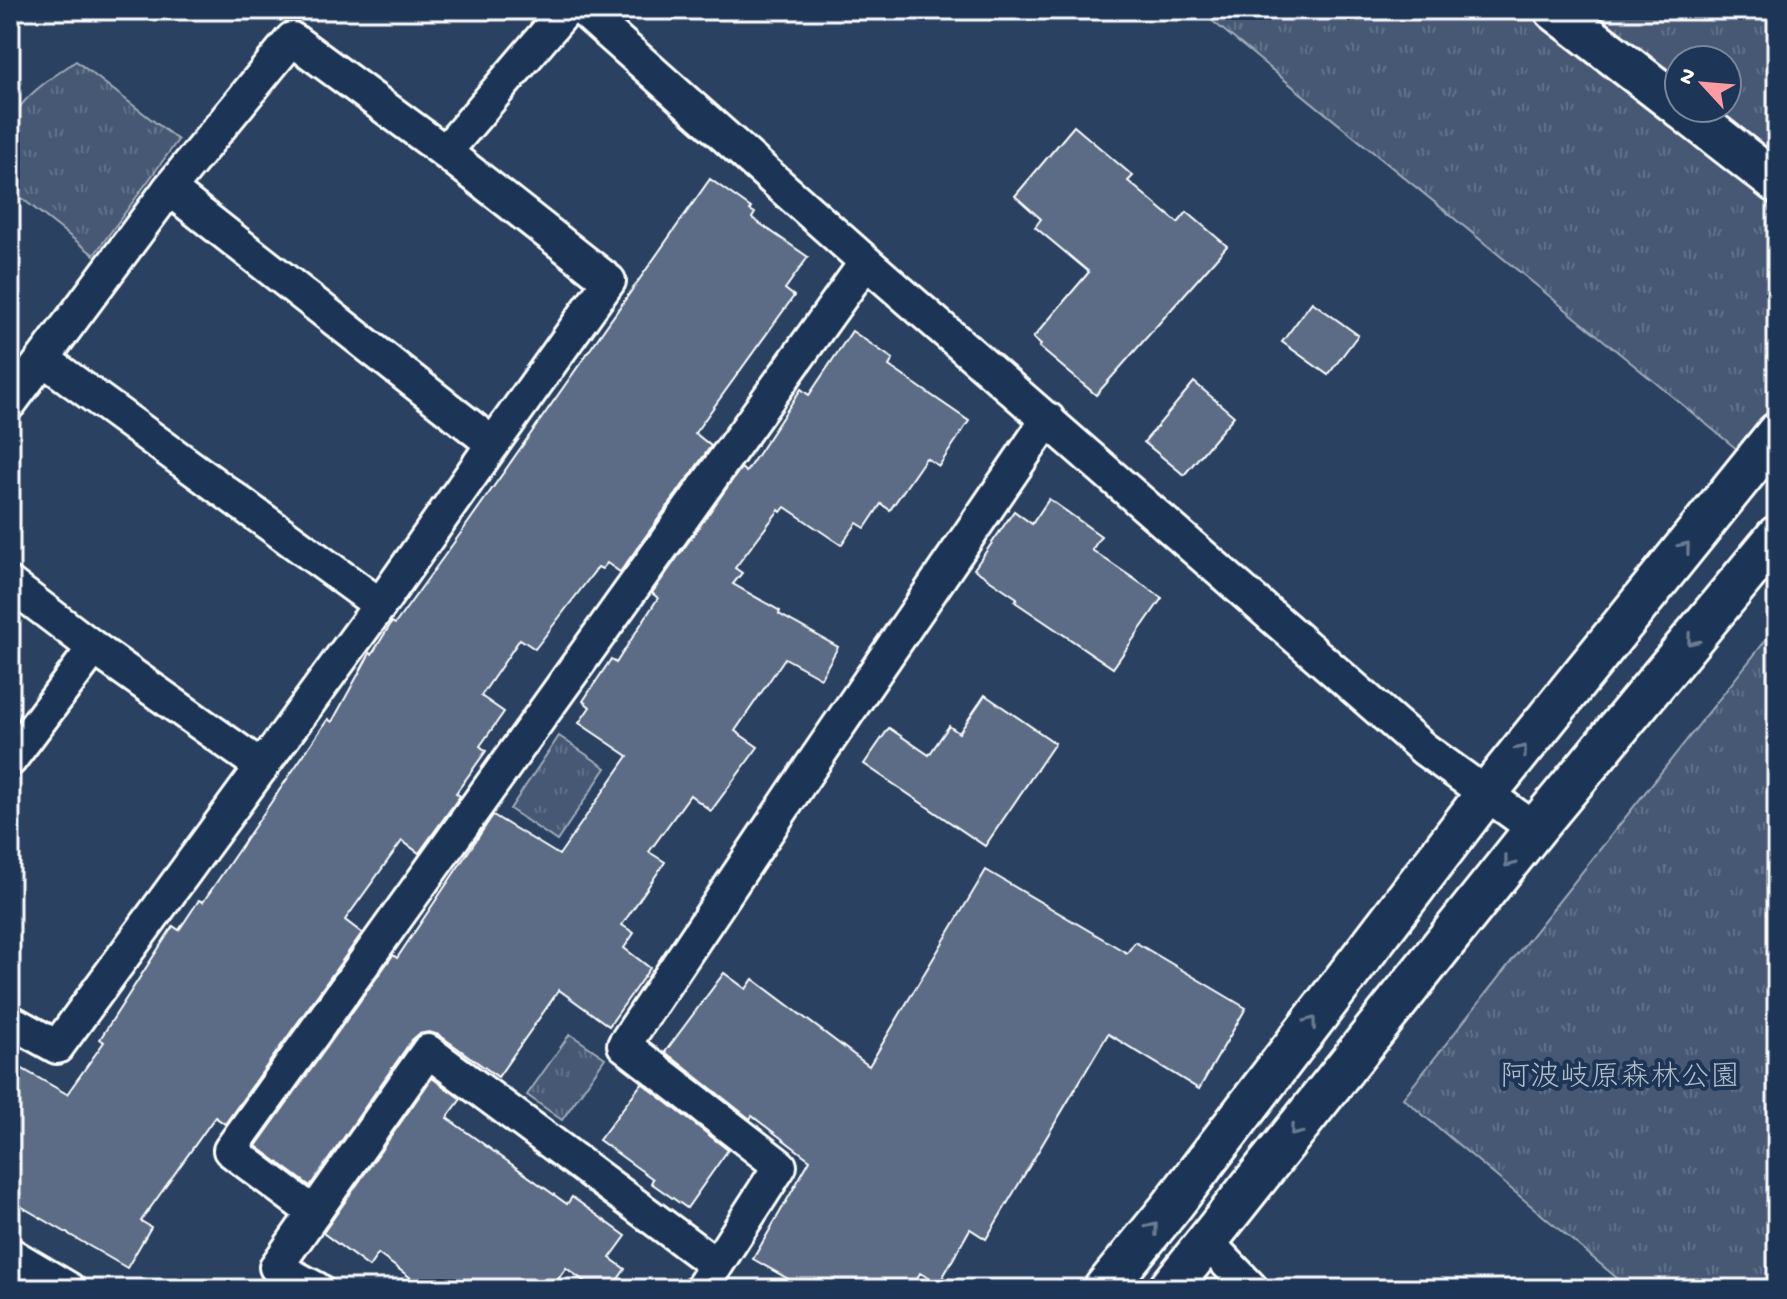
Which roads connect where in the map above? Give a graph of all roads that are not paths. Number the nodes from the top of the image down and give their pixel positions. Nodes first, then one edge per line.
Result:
1 (566, 10) edge
2 (583, 10) edge
3 (1555, 10) edge
4 (1663, 94) edge
5 (1702, 124) edge
6 (445, 152) junction
7 (1777, 183) edge
8 (169, 189) junction
9 (866, 262) junction
10 (43, 359) junction
11 (10, 403) edge
12 (1048, 419) junction
13 (1777, 433) edge
14 (493, 444) junction
15 (1777, 536) edge
16 (10, 584) edge
17 (380, 605) junction
18 (94, 648) junction
19 (10, 760) edge
20 (262, 767) junction
21 (1486, 794) junction
22 (1535, 829) junction
23 (10, 1021) edge
24 (314, 1213) junction
25 (1207, 1242) junction
26 (10, 1254) edge
27 (709, 1277) edge
28 (69, 1289) edge
29 (317, 1289) edge
30 (1104, 1289) edge
31 (1169, 1289) edge
32 (1252, 1289) edge

1 - 6 street
2 - 9 street
3 - 4 street
5 - 7 street
6 - 8 street
6 - 14 street
8 - 10 street
8 - 14 street
9 - 12 street
9 - 24 street
10 - 11 street
10 - 17 street
12 - 21 street
12 - 27 street
21 -> 13 street
14 - 17 street
15 -> 22 street
16 - 18 street
17 - 20 street
18 - 19 street
18 - 20 street
20 - 23 street
21 - 22 street
30 -> 21 street
22 -> 25 street
24 - 27 street
24 - 29 street
25 - 31 street
25 - 32 street
26 - 28 street

